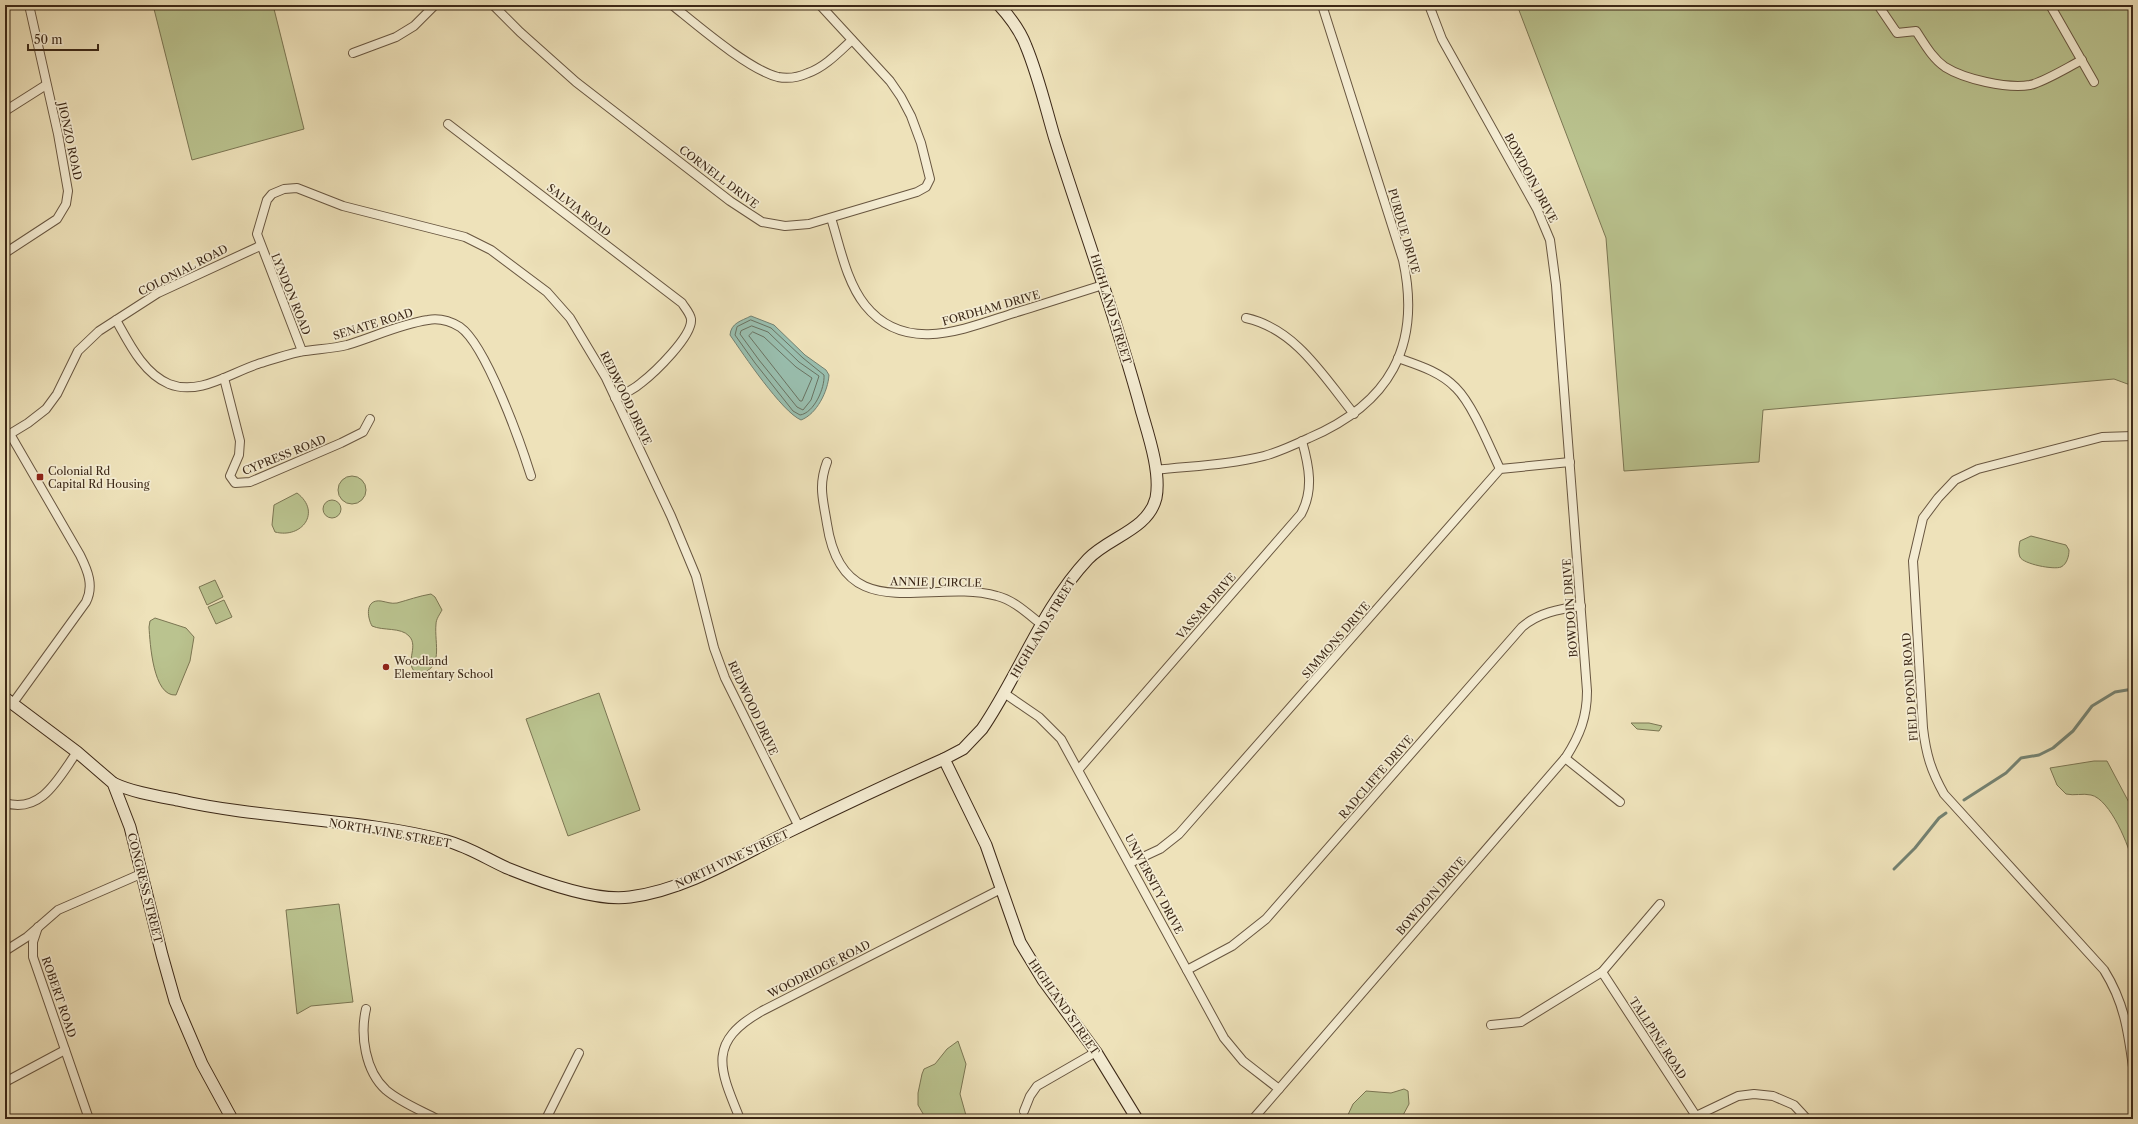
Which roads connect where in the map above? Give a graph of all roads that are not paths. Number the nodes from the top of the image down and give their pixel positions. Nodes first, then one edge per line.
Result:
1 (29, 5) edge
2 (435, 5) edge
3 (493, 5) edge
4 (672, 5) edge
5 (820, 5) edge
6 (999, 5) edge
7 (1322, 5) edge
8 (1429, 5) edge
9 (1878, 5) edge
10 (2050, 5) edge
11 (852, 40) junction
12 (353, 53) dead end
13 (2082, 60) junction
14 (2094, 82) dead end
15 (46, 85) junction
16 (5, 111) edge
17 (448, 124) dead end
18 (831, 218) junction
19 (260, 246) junction
20 (5, 253) edge
21 (1103, 285) junction
22 (1246, 318) dead end
23 (116, 320) junction
24 (302, 352) junction
25 (1398, 358) junction
26 (224, 378) junction
27 (614, 398) junction
28 (1354, 414) junction
29 (370, 419) dead end
30 (8, 435) edge
31 (2133, 436) edge
32 (1302, 441) junction
33 (827, 462) dead end
34 (1570, 462) junction
35 (1500, 469) junction
36 (1156, 470) junction
37 (531, 476) dead end
38 (1581, 606) junction
39 (1042, 625) junction
40 (1004, 693) junction
41 (9, 700) edge
42 (78, 752) junction
43 (1565, 758) junction
44 (944, 759) junction
45 (1080, 769) junction
46 (113, 783) junction
47 (1620, 802) dead end
48 (5, 803) edge
49 (799, 827) junction
50 (1130, 863) junction
51 (143, 873) junction
52 (1002, 889) junction
53 (1660, 904) dead end
54 (38, 927) junction
55 (5, 951) edge
56 (1187, 970) junction
57 (1602, 972) junction
58 (366, 1009) dead end
59 (1491, 1025) dead end
60 (65, 1050) junction
61 (1096, 1052) junction
62 (579, 1053) dead end
63 (2133, 1067) edge
64 (5, 1082) edge
65 (1279, 1090) junction
66 (1024, 1111) dead end
67 (1695, 1118) edge
68 (89, 1119) edge
69 (232, 1119) edge
70 (437, 1119) edge
71 (546, 1119) edge
72 (740, 1119) edge
73 (1137, 1119) edge
74 (1253, 1119) edge
75 (1808, 1119) edge

1 - 15 street, JIONZO ROAD
2 - 12 street
3 - 18 street, CORNELL DRIVE
4 - 11 street
5 - 11 street
6 - 21 street, HIGHLAND STREET
7 - 25 street, PURDUE DRIVE
8 - 34 street, BOWDOIN DRIVE
9 - 13 street
10 - 13 street
11 - 18 street, CORNELL DRIVE
13 - 14 street
15 - 16 street
15 - 20 street, JIONZO ROAD
17 - 27 street, SALVIA ROAD
18 - 21 street, FORDHAM DRIVE
19 - 23 street, COLONIAL ROAD
19 - 24 street, LYNDON ROAD
19 - 27 street, REDWOOD DRIVE
21 - 36 street, HIGHLAND STREET
22 - 28 street
23 - 26 street, SENATE ROAD
23 - 30 street, COLONIAL ROAD
24 - 26 street, SENATE ROAD
24 - 37 street, SENATE ROAD
25 - 28 street, PURDUE DRIVE
25 - 35 street
26 - 29 street, CYPRESS ROAD
27 - 49 street, REDWOOD DRIVE
28 - 32 street, PURDUE DRIVE
30 - 41 street
31 - 63 street, FIELD POND ROAD
32 - 36 street, PURDUE DRIVE
32 - 45 street, VASSAR DRIVE
33 - 39 street, ANNIE J CIRCLE
34 - 35 street
34 - 38 street, BOWDOIN DRIVE
35 - 50 street, SIMMONS DRIVE
36 - 39 street, HIGHLAND STREET
38 - 43 street, BOWDOIN DRIVE
38 - 56 street, RADCLIFFE DRIVE
39 - 40 street, HIGHLAND STREET
40 - 44 street, HIGHLAND STREET
40 - 45 street, UNIVERSITY DRIVE
41 - 42 street, CONGRESS STREET
42 - 46 street, CONGRESS STREET
42 - 48 street
43 - 47 street
43 - 65 street, BOWDOIN DRIVE
44 - 49 street, NORTH VINE STREET
44 - 52 street, HIGHLAND STREET
45 - 50 street, UNIVERSITY DRIVE
46 - 49 street, NORTH VINE STREET
46 - 51 street, CONGRESS STREET
50 - 56 street, UNIVERSITY DRIVE
51 - 54 street
51 - 69 street, CONGRESS STREET
52 - 61 street, HIGHLAND STREET
52 - 72 street, WOODRIDGE ROAD
53 - 57 street
54 - 55 street
54 - 60 street, ROBERT ROAD
56 - 65 street, UNIVERSITY DRIVE
57 - 59 street
57 - 67 street, TALLPINE ROAD
58 - 70 street
60 - 64 street
60 - 68 street, ROBERT ROAD
61 - 66 street
61 - 73 street, HIGHLAND STREET
62 - 71 street
65 - 74 street, BOWDOIN DRIVE
67 - 75 street

